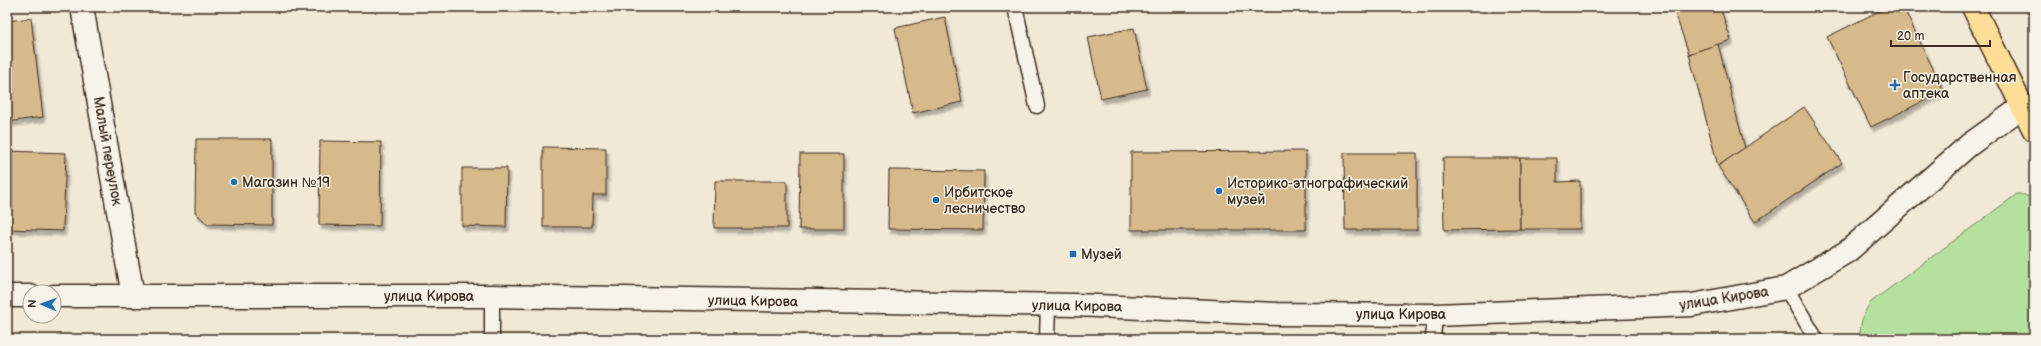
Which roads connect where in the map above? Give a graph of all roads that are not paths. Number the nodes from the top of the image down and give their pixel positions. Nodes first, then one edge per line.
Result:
1 (82, 7) edge
2 (1015, 7) edge
3 (1973, 7) edge
4 (2028, 103) edge
5 (1037, 106) dead end
6 (2034, 130) edge
7 (1786, 288) junction
8 (7, 296) edge
9 (22, 296) edge
10 (62, 296) edge
11 (133, 296) junction
12 (492, 296) junction
13 (1048, 305) junction
14 (1435, 315) junction
15 (492, 339) edge
16 (1047, 339) edge
17 (1433, 339) edge
18 (1816, 339) edge

1 - 11 street, Малый переулок
2 - 5 lane
3 - 4 main road
4 - 6 main road
4 - 7 street, улица Кирова
7 - 14 street, улица Кирова
7 - 18 lane
8 - 9 street
10 - 11 street, улица Кирова
11 - 12 street, улица Кирова
12 - 13 street, улица Кирова
12 - 15 lane
13 - 14 street, улица Кирова
13 - 16 lane
14 - 17 lane

